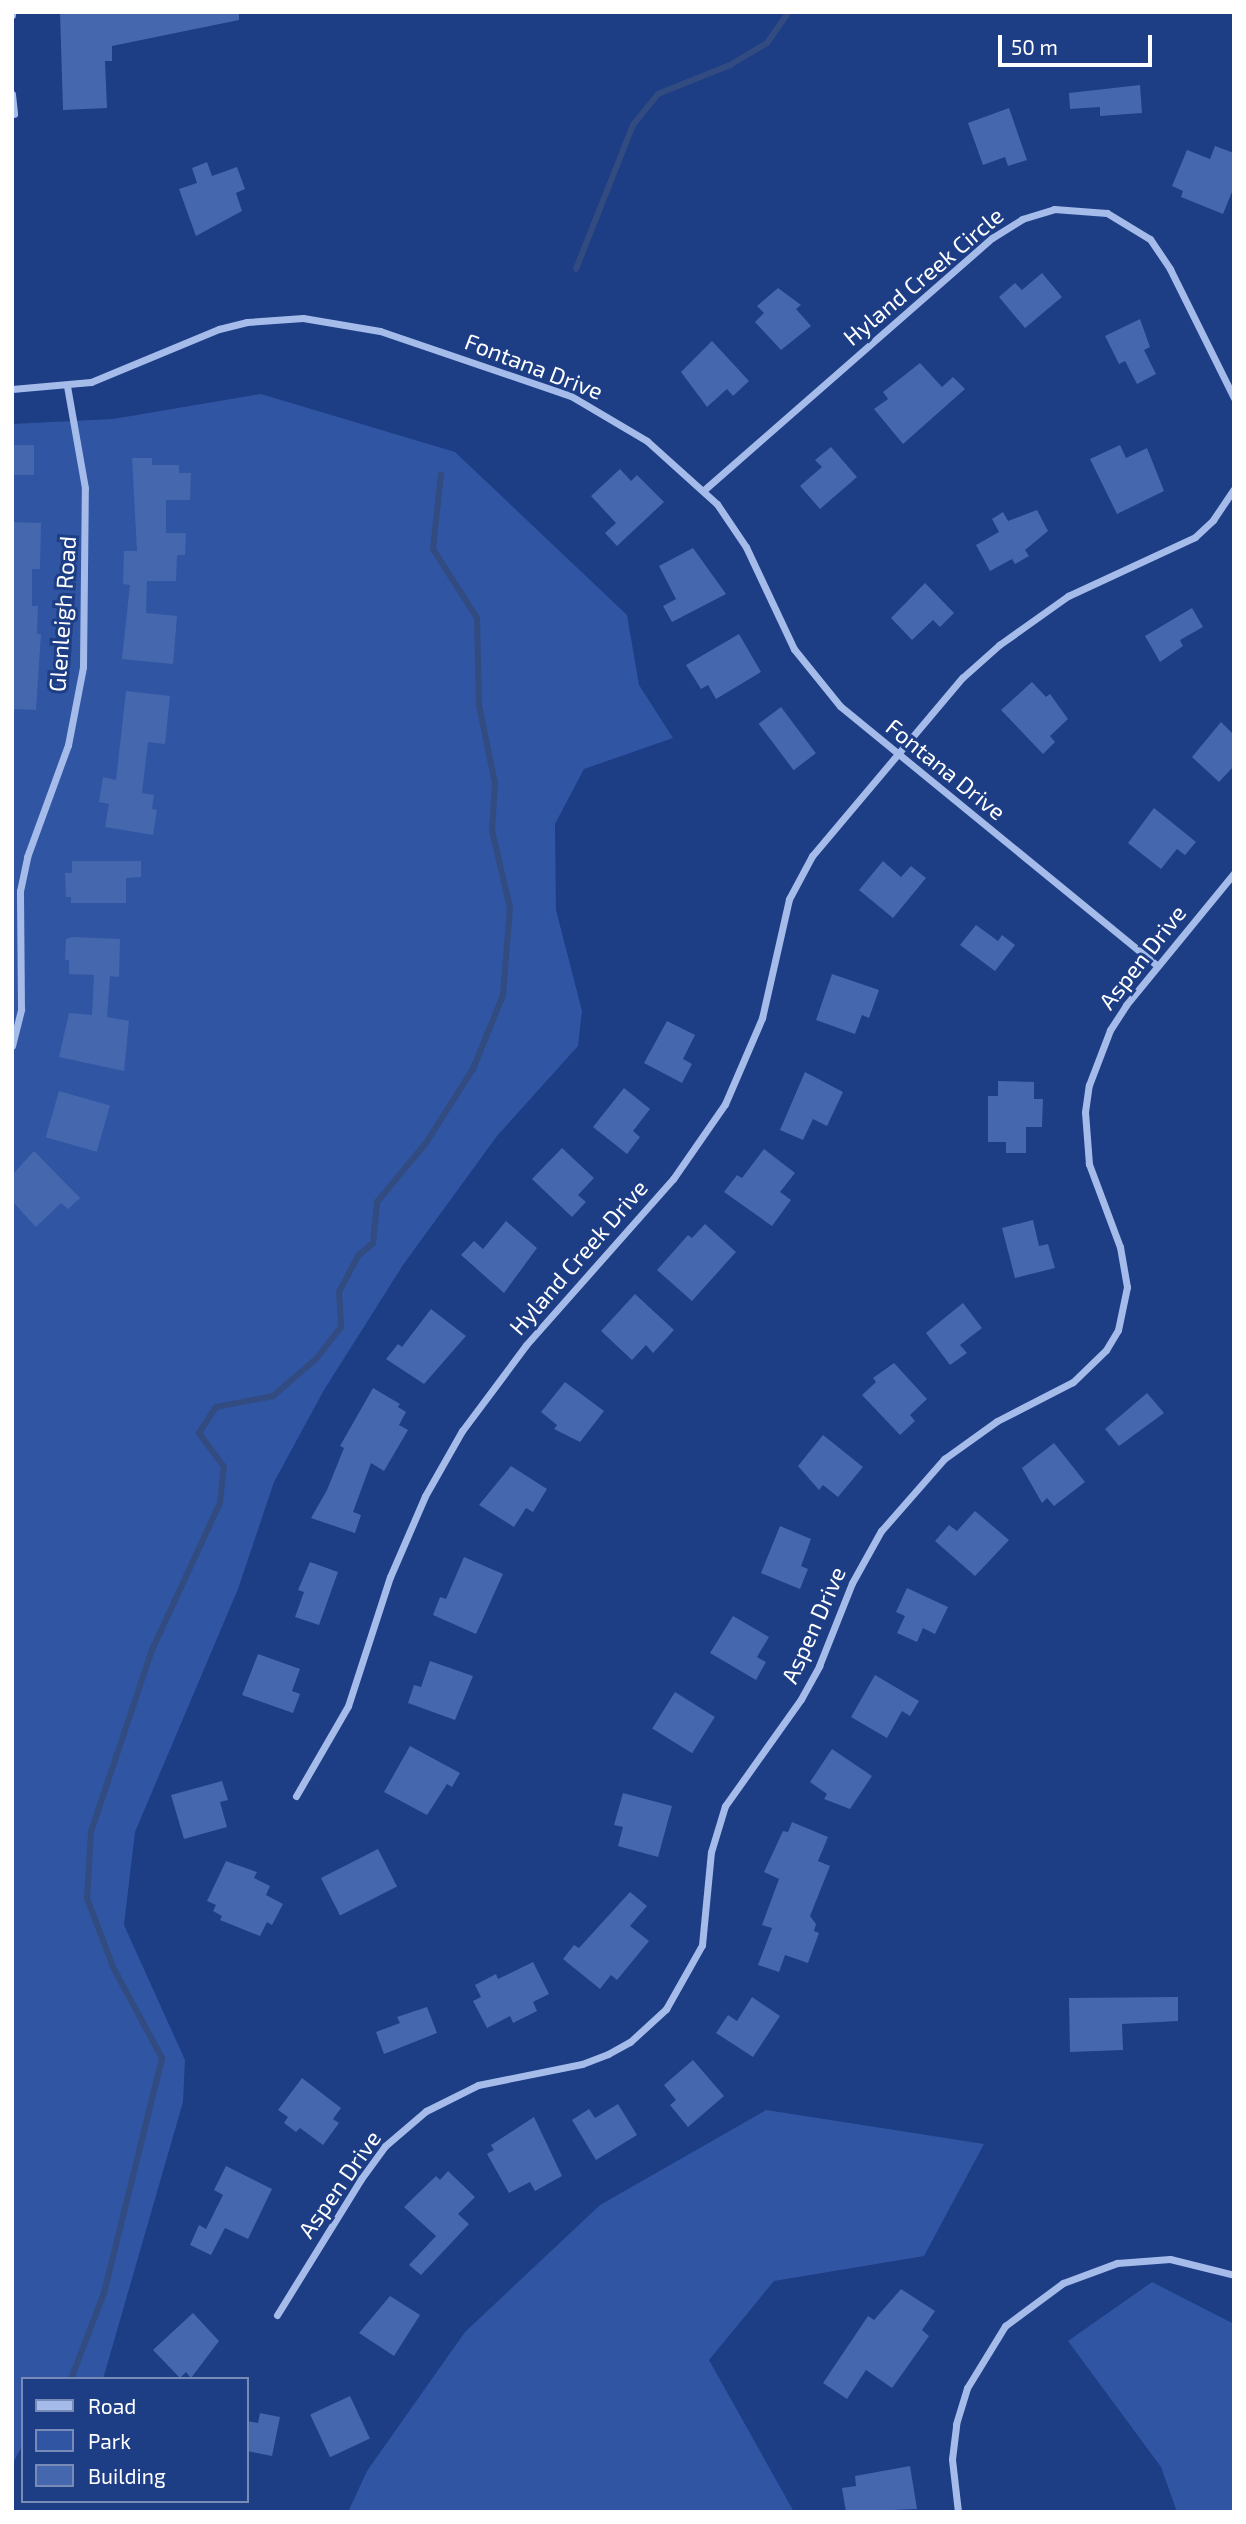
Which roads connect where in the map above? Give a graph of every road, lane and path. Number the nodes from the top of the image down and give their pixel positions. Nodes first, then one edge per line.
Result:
1 (12, 94) edge
2 (14, 114) dead end
3 (67, 386) junction
4 (12, 388) edge
5 (1234, 398) edge
6 (1234, 489) edge
7 (705, 490) junction
8 (895, 753) junction
9 (1234, 873) edge
10 (1156, 965) junction
11 (12, 1046) edge
12 (296, 1796) dead end
13 (1234, 2275) edge
14 (277, 2315) dead end
15 (958, 2512) edge

1 - 2 street
3 - 4 street, Fontana Drive
3 - 7 street, Fontana Drive
3 - 11 street, Glenleigh Road
5 - 7 street, Hyland Creek Circle
6 - 8 street
7 - 8 street, Fontana Drive
8 - 10 street, Fontana Drive
8 - 12 street, Hyland Creek Drive
9 - 10 street, Aspen Drive
10 - 14 street, Aspen Drive
13 - 15 street

